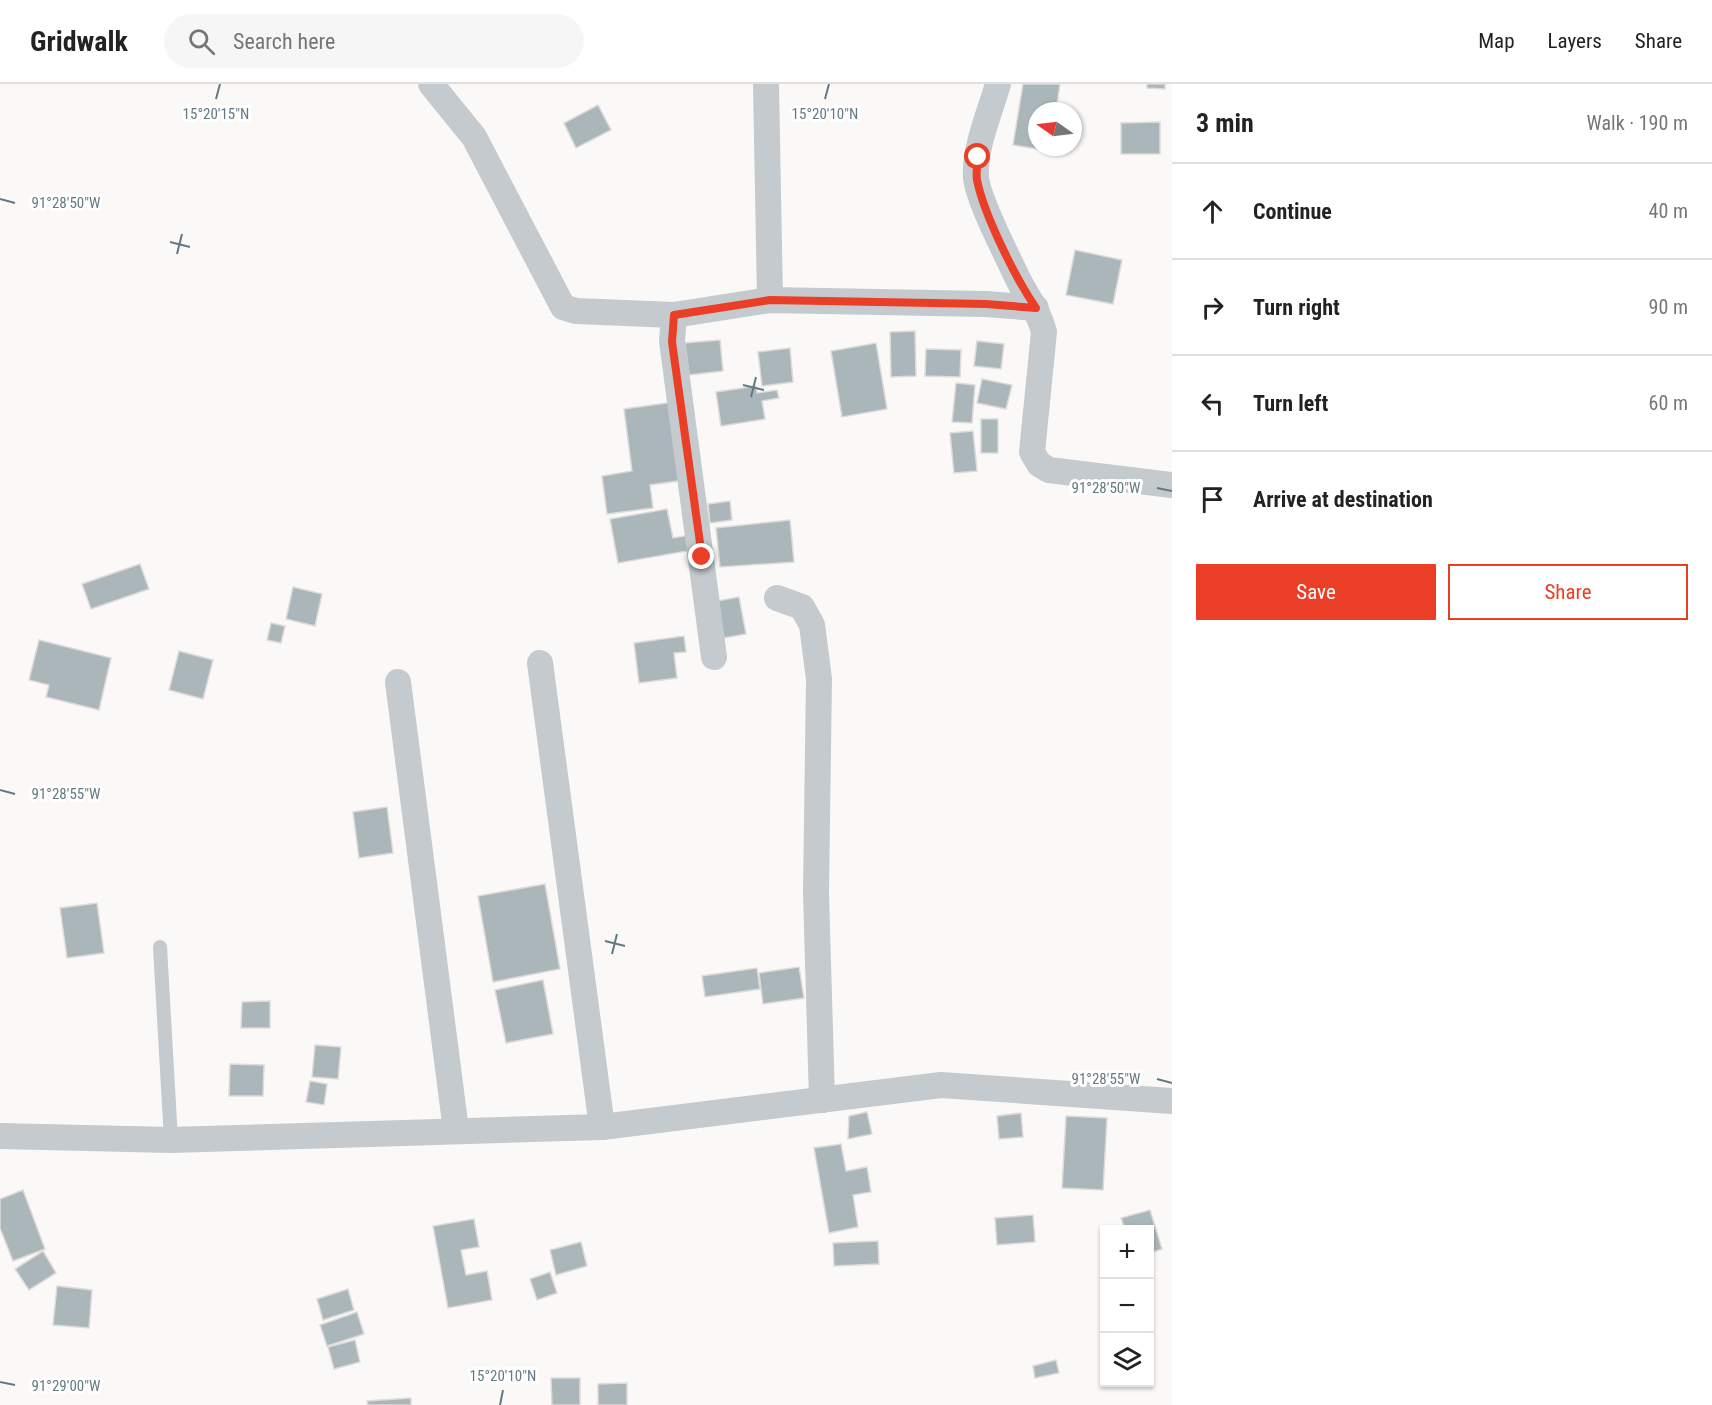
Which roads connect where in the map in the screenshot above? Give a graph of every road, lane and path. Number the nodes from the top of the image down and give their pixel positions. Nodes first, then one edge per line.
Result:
1 (430, 84) edge
2 (766, 84) edge
3 (998, 84) edge
4 (770, 300) junction
5 (1036, 308) junction
6 (674, 315) junction
7 (1172, 485) edge
8 (777, 598) dead end
9 (714, 657) dead end
10 (540, 663) dead end
11 (398, 682) dead end
12 (160, 947) dead end
13 (822, 1100) junction
14 (1172, 1101) edge
15 (602, 1127) junction
16 (456, 1131) junction
17 (0, 1136) edge
18 (171, 1140) junction

1 - 6 street
2 - 4 street
3 - 5 street
4 - 5 street
4 - 6 street
5 - 7 street
6 - 9 street
8 - 13 street
10 - 15 street
11 - 16 street
12 - 18 lane
13 - 14 street
13 - 15 street
15 - 16 street
16 - 18 street
17 - 18 street

